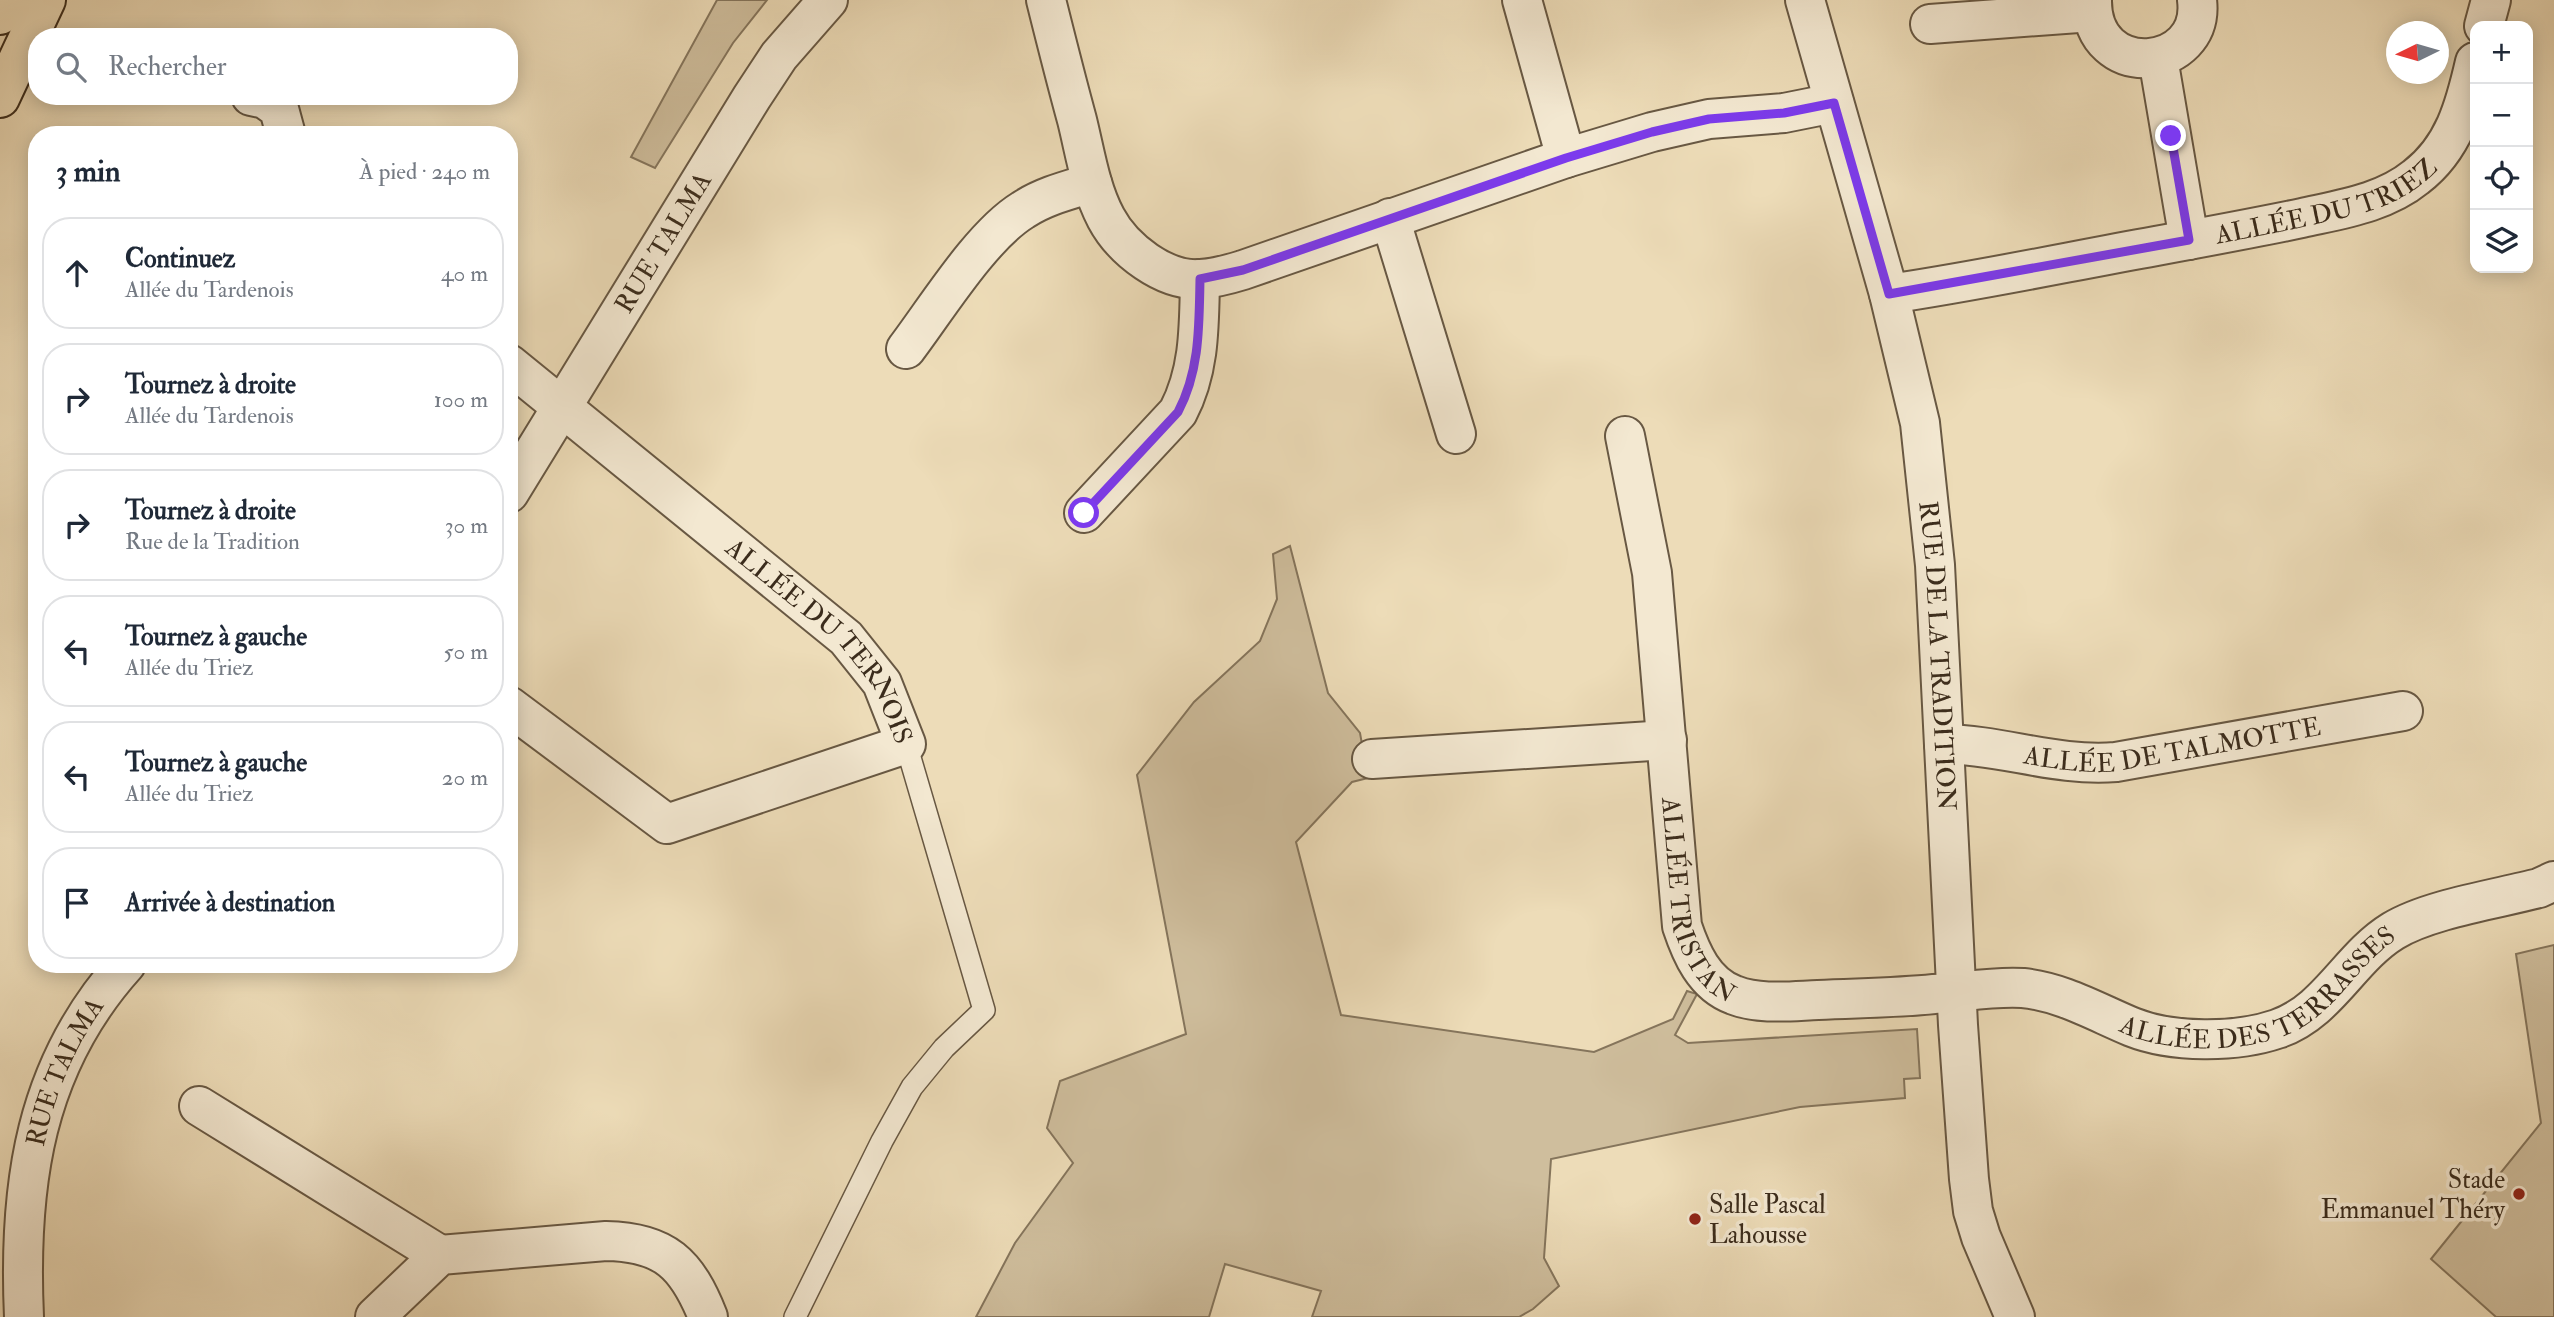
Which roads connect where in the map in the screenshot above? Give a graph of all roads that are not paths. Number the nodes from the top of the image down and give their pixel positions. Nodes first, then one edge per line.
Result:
1 (7, 0) edge
2 (46, 0) edge
3 (828, 0) edge
4 (1046, 0) edge
5 (1522, 0) edge
6 (1805, 0) edge
7 (2197, 0) edge
8 (2490, 0) edge
9 (2092, 6) edge
10 (0, 15) edge
11 (2485, 21) edge
12 (1930, 24) dead end
13 (33, 28) edge
14 (28, 38) edge
15 (2158, 58) junction
16 (2470, 80) edge
17 (0, 98) edge
18 (1834, 103) junction
19 (1566, 158) junction
20 (1093, 183) junction
21 (1390, 218) junction
22 (2189, 240) junction
23 (1200, 279) junction
24 (1889, 294) junction
25 (906, 349) dead end
26 (518, 371) edge
27 (561, 407) junction
28 (1456, 434) dead end
29 (1625, 436) dead end
30 (518, 478) edge
31 (1084, 513) dead end
32 (2403, 711) dead end
33 (518, 713) edge
34 (1667, 740) junction
35 (906, 744) junction
36 (1944, 744) junction
37 (1372, 759) dead end
38 (2554, 881) edge
39 (119, 973) edge
40 (1957, 991) junction
41 (199, 1106) dead end
42 (440, 1255) junction
43 (2009, 1315) edge
44 (24, 1317) edge
45 (375, 1317) edge
46 (708, 1317) edge
47 (795, 1317) edge

1 - 10 main road
2 - 13 main road
3 - 27 street, RUE TALMA
4 - 20 street
5 - 19 street
6 - 18 street, RUE DE LA TRADITION
7 - 15 street
8 - 11 street
9 - 12 street
9 - 15 street
14 - 17 main road
15 - 22 street, ALLÉE DU TRIEZ
16 - 22 street, ALLÉE DU TRIEZ
18 - 19 street
18 - 24 street, RUE DE LA TRADITION
19 - 21 street
20 - 23 street
20 - 25 street
21 - 23 street
21 - 28 street
22 - 24 street, ALLÉE DU TRIEZ
23 - 31 street
24 - 36 street, RUE DE LA TRADITION
26 - 27 street, ALLÉE DU TERNOIS
27 - 30 street, RUE TALMA
27 - 35 street, ALLÉE DU TERNOIS
29 - 34 street, ALLÉE TRISTAN
32 - 36 street, ALLÉE DE TALMOTTE
33 - 35 street, ALLÉE DU TERNOIS
34 - 37 street
34 - 40 street, ALLÉE TRISTAN
35 - 47 lane
36 - 40 street, RUE DE LA TRADITION
38 - 40 street, ALLÉE DES TERRASSES
39 - 44 street, RUE TALMA
40 - 43 street, RUE DE LA TRADITION
41 - 42 street
42 - 45 street
42 - 46 street

